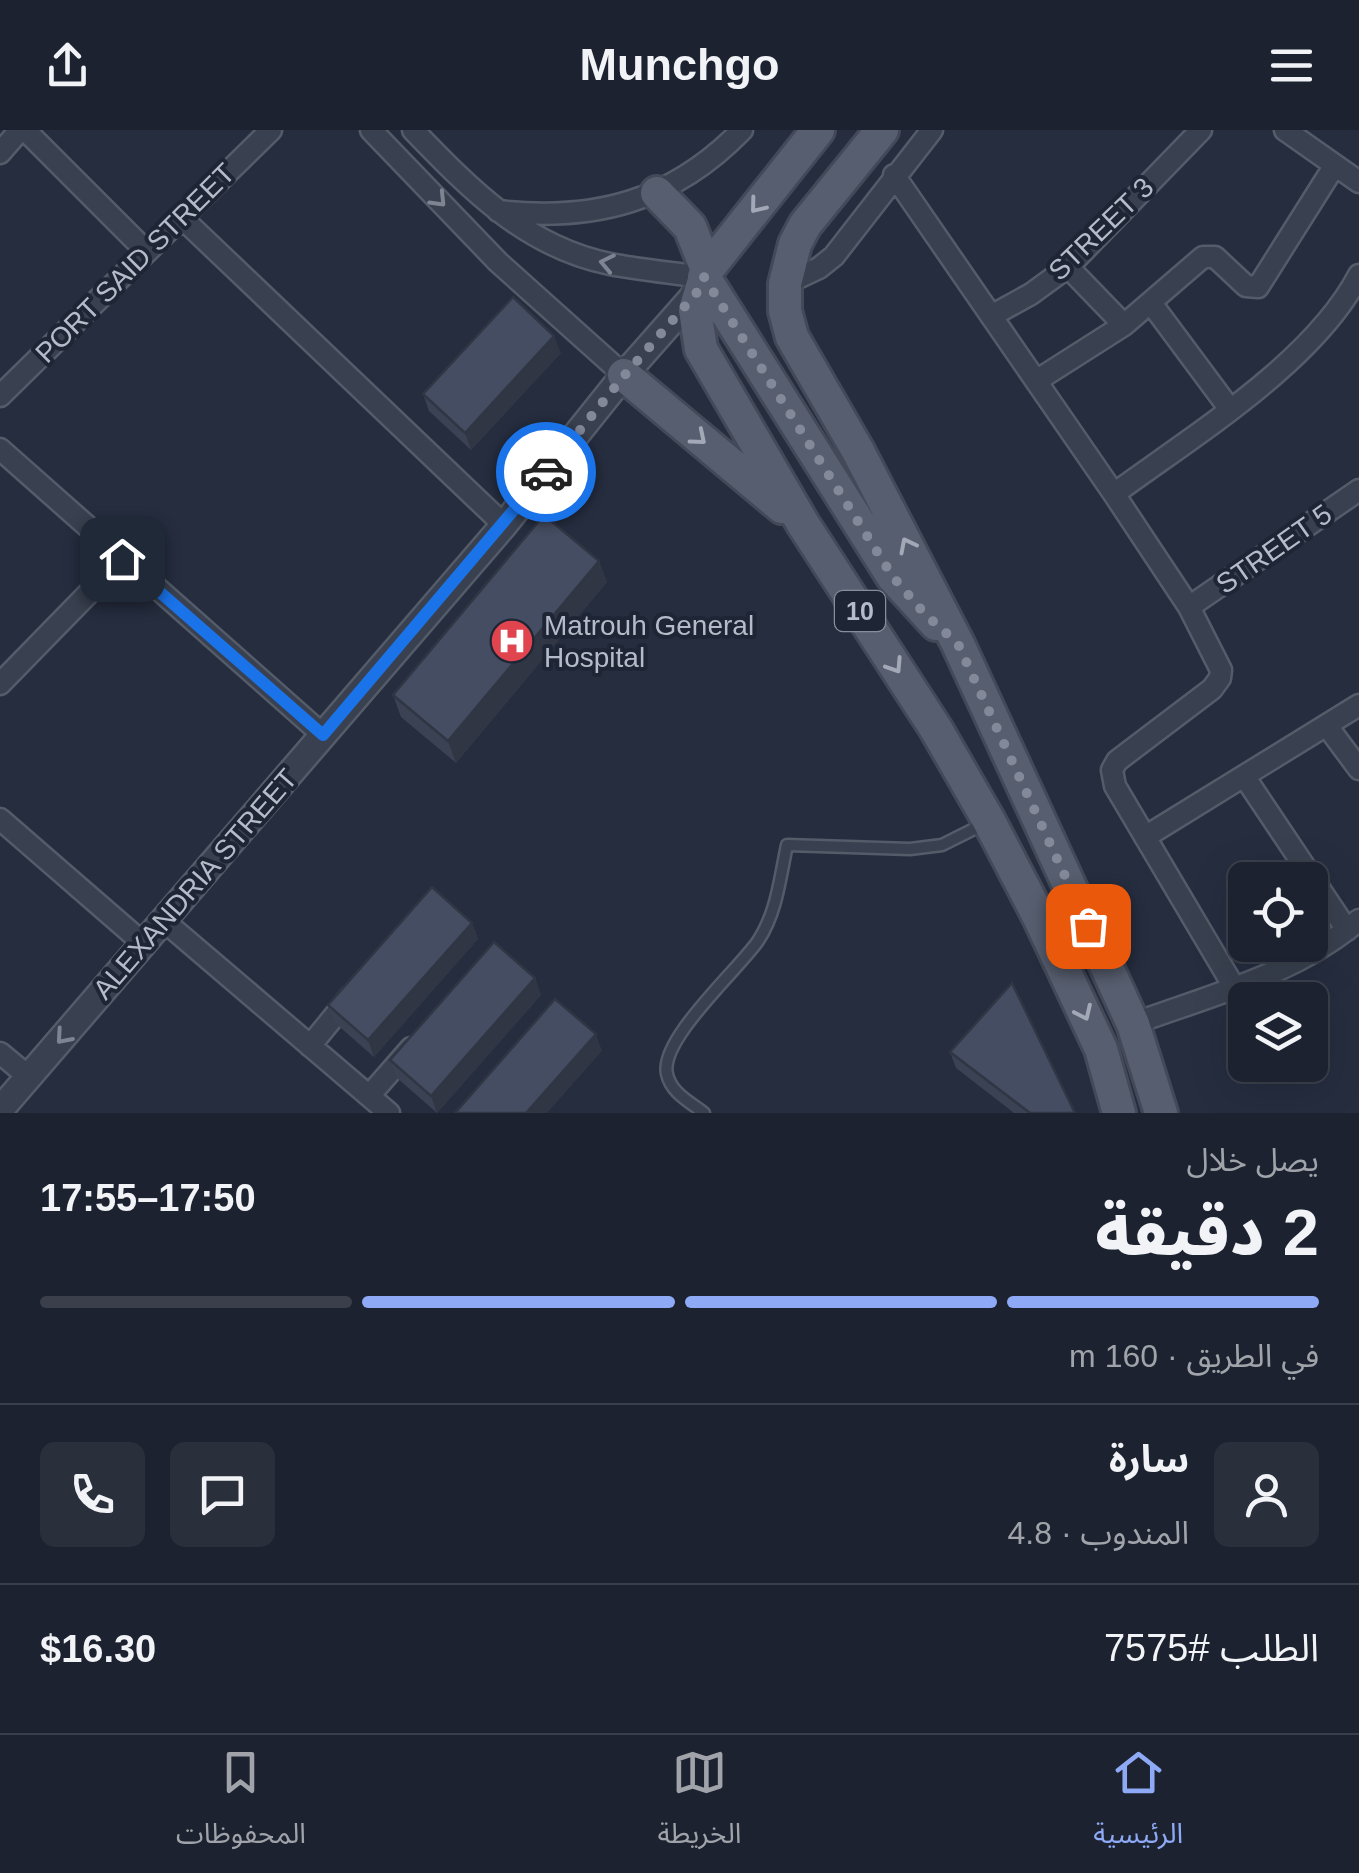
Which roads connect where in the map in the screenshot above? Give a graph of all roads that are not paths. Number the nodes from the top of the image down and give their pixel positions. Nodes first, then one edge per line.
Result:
1 (22, 130) edge
2 (271, 130) edge
3 (371, 130) edge
4 (413, 130) edge
5 (742, 130) edge
6 (818, 130) edge
7 (882, 130) edge
8 (932, 130) edge
9 (1201, 130) edge
10 (1285, 130) edge
11 (721, 138) edge
12 (0, 153) edge
13 (1335, 165) junction
14 (894, 175) junction
15 (1359, 182) edge
16 (658, 193) junction
17 (496, 211) junction
18 (181, 217) junction
19 (146, 251) junction
20 (1068, 267) junction
21 (1359, 275) edge
22 (703, 279) junction
23 (785, 284) junction
24 (1151, 303) junction
25 (991, 316) junction
26 (1124, 325) junction
27 (624, 376) junction
28 (1036, 381) junction
29 (0, 396) edge
30 (1229, 408) junction
31 (0, 449) edge
32 (1359, 490) edge
33 (1114, 494) junction
34 (803, 524) junction
35 (504, 525) junction
36 (122, 559) junction
37 (1189, 608) junction
38 (958, 644) junction
39 (0, 684) edge
40 (1359, 705) edge
41 (1326, 726) junction
42 (323, 735) junction
43 (1359, 769) edge
44 (1244, 776) junction
45 (0, 818) edge
46 (988, 822) junction
47 (1144, 837) junction
48 (164, 921) junction
49 (1353, 925) edge
50 (144, 944) junction
51 (1231, 982) edge
52 (1248, 982) edge
53 (358, 987) edge
54 (1228, 989) edge
55 (1133, 1024) junction
56 (420, 1038) edge
57 (310, 1046) junction
58 (0, 1052) edge
59 (28, 1077) junction
60 (369, 1096) junction
61 (0, 1110) edge
62 (389, 1113) edge
63 (704, 1113) edge
64 (1119, 1113) edge
65 (1161, 1113) edge

1 - 12 street
1 - 19 street
2 - 18 street, PORT SAID STREET
3 -> 27 street
4 - 17 street
5 - 11 street
6 -> 22 main road
7 - 23 main road, 10
8 - 14 street
9 - 20 street, STREET 3
10 - 13 street
11 - 16 street
13 - 15 street
13 - 24 street
14 - 23 street
14 - 25 street
16 - 17 street
16 - 22 main road
22 -> 17 street
18 - 19 street, PORT SAID STREET
18 - 35 street
19 - 29 street, PORT SAID STREET
20 - 25 street, STREET 3
20 - 26 street
21 - 30 street
22 - 27 street, ALEXANDRIA STREET
22 - 34 main road, 10
22 - 38 main road
38 -> 23 main road, 10
24 - 26 street
24 - 30 street
25 - 28 street
26 - 28 street
27 -> 34 main road
27 - 35 street, ALEXANDRIA STREET
28 - 33 street
30 - 33 street
31 - 36 street
32 - 37 street, STREET 5
33 - 37 street
34 -> 46 main road, 10
35 - 42 street, ALEXANDRIA STREET
36 - 39 street
36 - 42 street
37 - 47 street
38 - 55 main road, 10
40 - 41 street
41 - 43 street
41 - 44 street
42 - 48 street, ALEXANDRIA STREET
44 - 47 street
44 - 49 street
45 - 50 street
46 - 63 lane
46 -> 64 main road, 10
47 - 51 street
48 - 50 street, ALEXANDRIA STREET
48 - 57 street
49 - 52 street
50 -> 59 street, ALEXANDRIA STREET
53 - 57 street
54 - 55 street
55 - 65 main road, 10
56 - 60 street
57 - 60 street
58 - 59 street
59 - 61 street, ALEXANDRIA STREET
60 - 62 street

